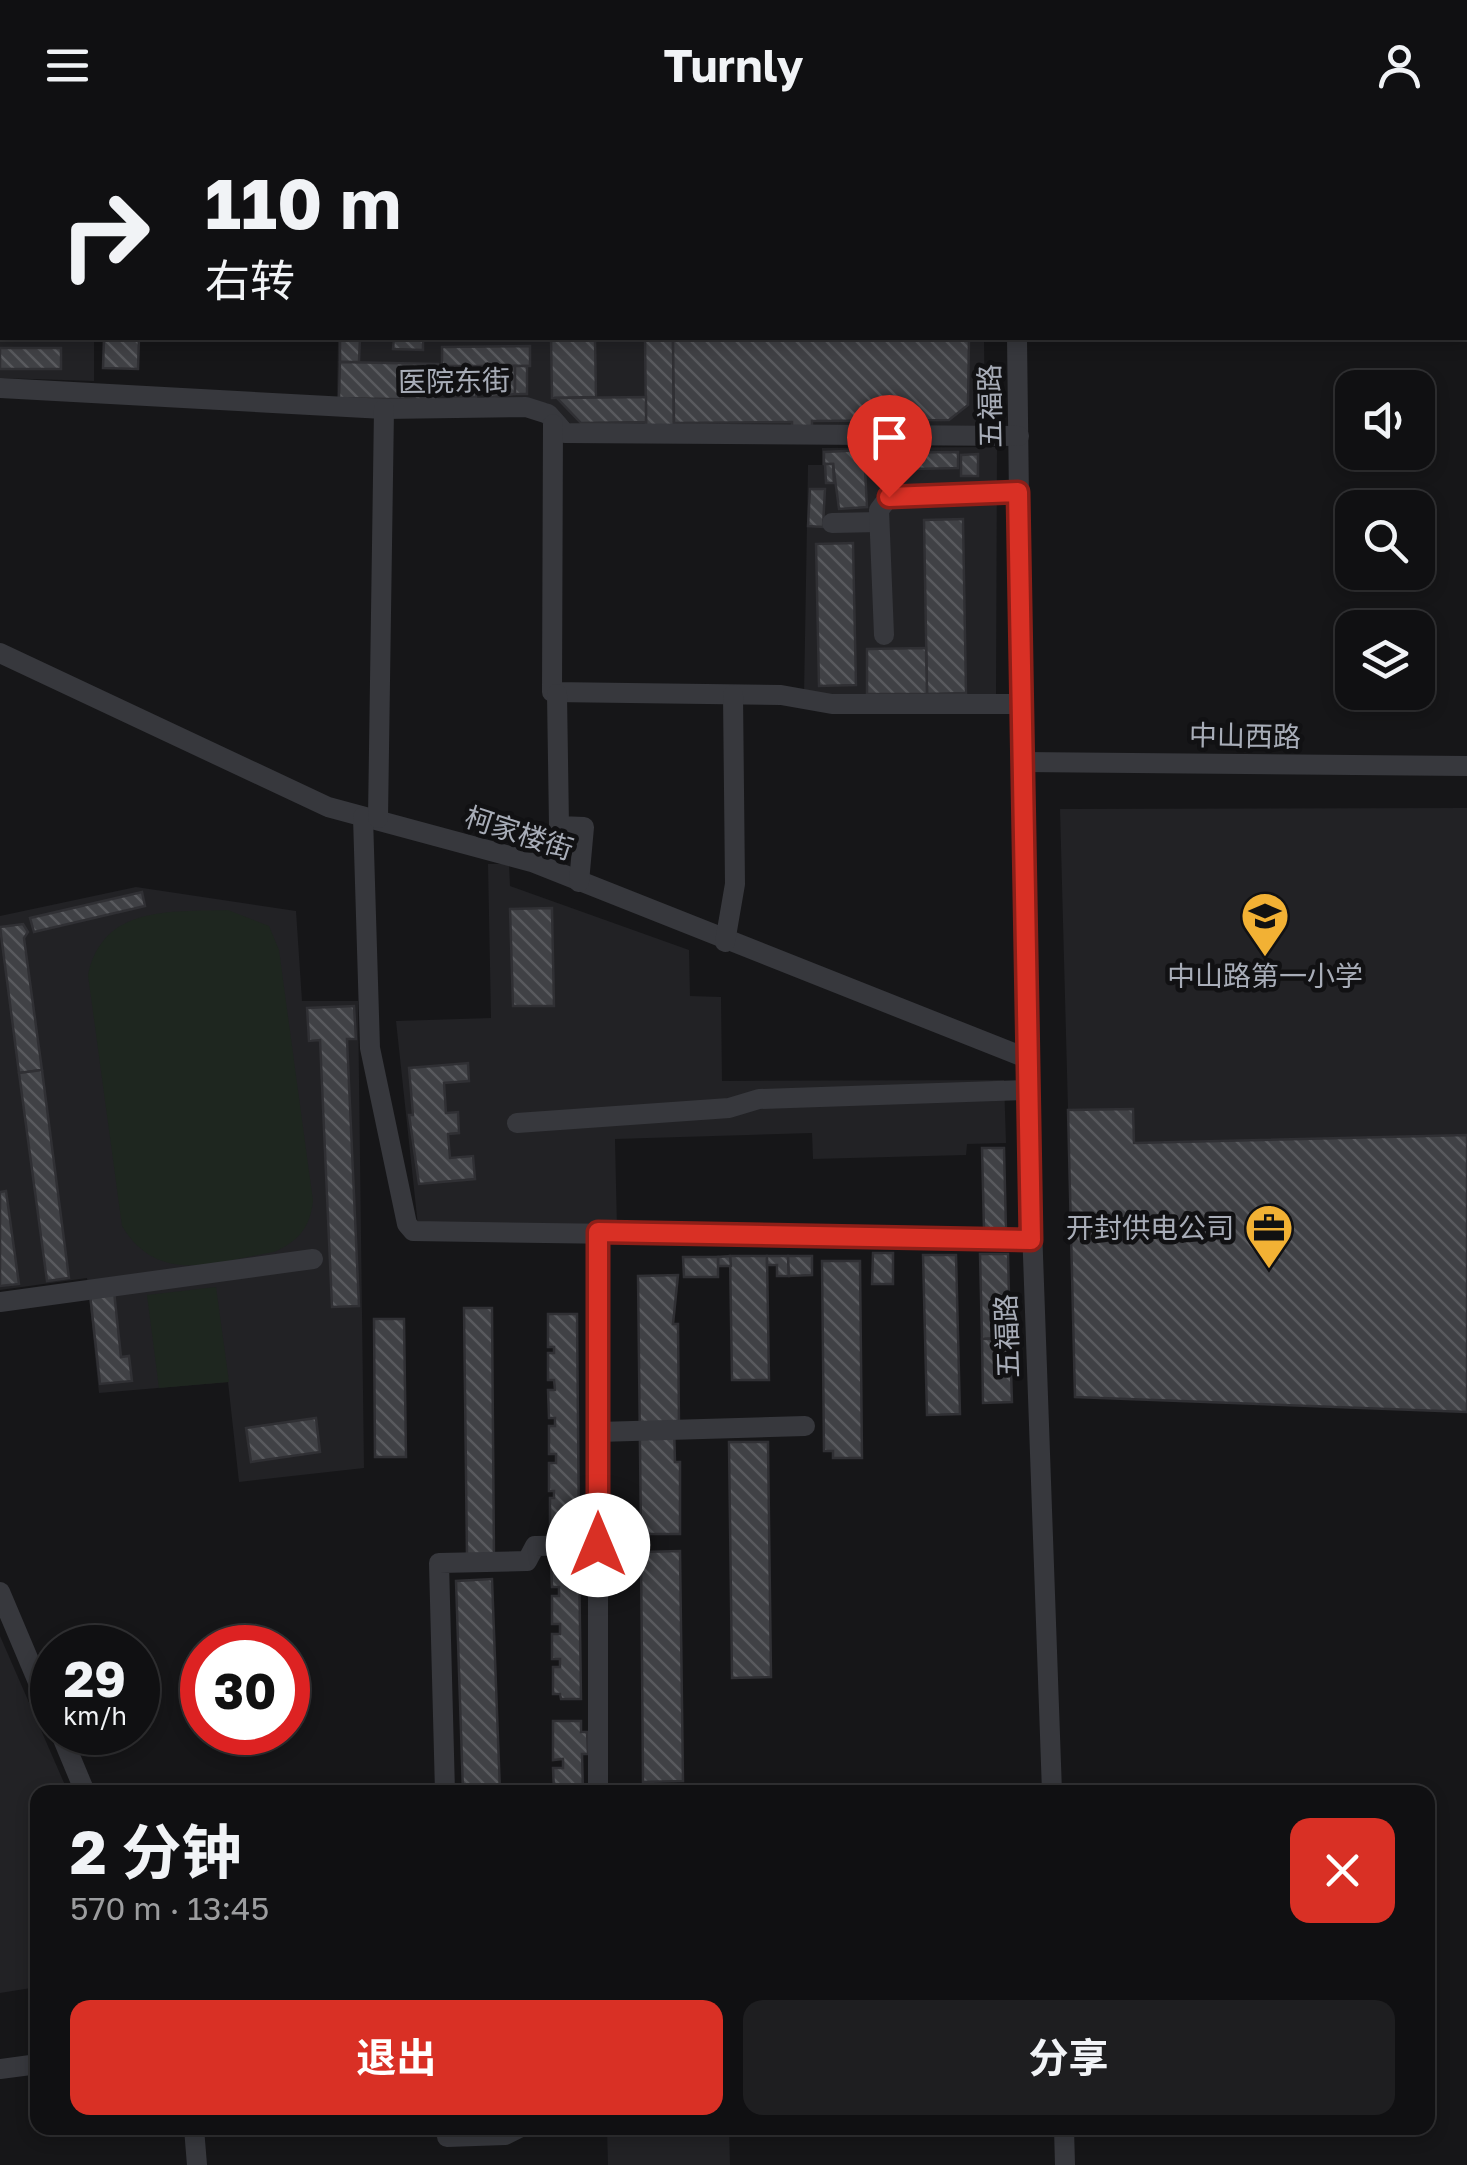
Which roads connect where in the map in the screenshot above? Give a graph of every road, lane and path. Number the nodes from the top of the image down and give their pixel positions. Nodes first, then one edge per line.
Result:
1 (1017, 340) edge
2 (0, 388) edge
3 (384, 409) junction
4 (553, 424) junction
5 (1018, 436) junction
6 (1018, 492) junction
7 (879, 522) junction
8 (832, 523) dead end
9 (884, 635) dead end
10 (0, 653) edge
11 (557, 694) junction
12 (733, 695) junction
13 (1021, 704) junction
14 (1022, 762) junction
15 (1467, 766) edge
16 (370, 817) junction
17 (579, 882) junction
18 (726, 942) junction
19 (1026, 1058) junction
20 (1027, 1090) junction
21 (517, 1123) dead end
22 (598, 1232) junction
23 (1031, 1240) junction
24 (314, 1260) dead end
25 (0, 1302) edge
26 (804, 1426) dead end
27 (598, 1432) junction
28 (598, 1545) junction
29 (0, 1592) edge
30 (30, 1664) edge
31 (70, 1755) edge
32 (82, 1785) edge
33 (445, 1785) edge
34 (598, 1785) edge
35 (1052, 1785) edge
36 (30, 2065) edge
37 (0, 2070) edge
38 (195, 2135) edge
39 (507, 2135) edge
40 (1064, 2135) edge
41 (447, 2137) dead end
42 (197, 2165) edge
43 (1065, 2165) edge

1 - 5 street, 五福路
2 - 3 street, 医院东街
3 - 4 street, 医院东街
3 - 16 street
4 - 5 street, 医院东街
4 - 11 street
5 - 6 street, 五福路
6 - 7 street
6 - 13 street, 五福路
7 - 8 street
7 - 9 street
10 - 16 street, 柯家楼街
11 - 12 street
11 - 17 street
12 - 13 street
12 - 18 street
13 - 14 street, 五福路
14 - 15 street, 中山西路
14 - 19 street, 五福路
16 - 17 street, 柯家楼街
16 - 22 street
17 - 18 street, 柯家楼街
18 - 19 street, 柯家楼街
19 - 20 street, 五福路
20 - 21 street
20 - 23 street, 五福路
22 - 23 street
22 - 27 street
23 - 35 street, 五福路
24 - 25 street
26 - 27 street
27 - 28 street
28 - 33 street
28 - 34 street
29 - 30 street
31 - 32 street
36 - 37 street
38 - 42 street
39 - 41 street
40 - 43 street

